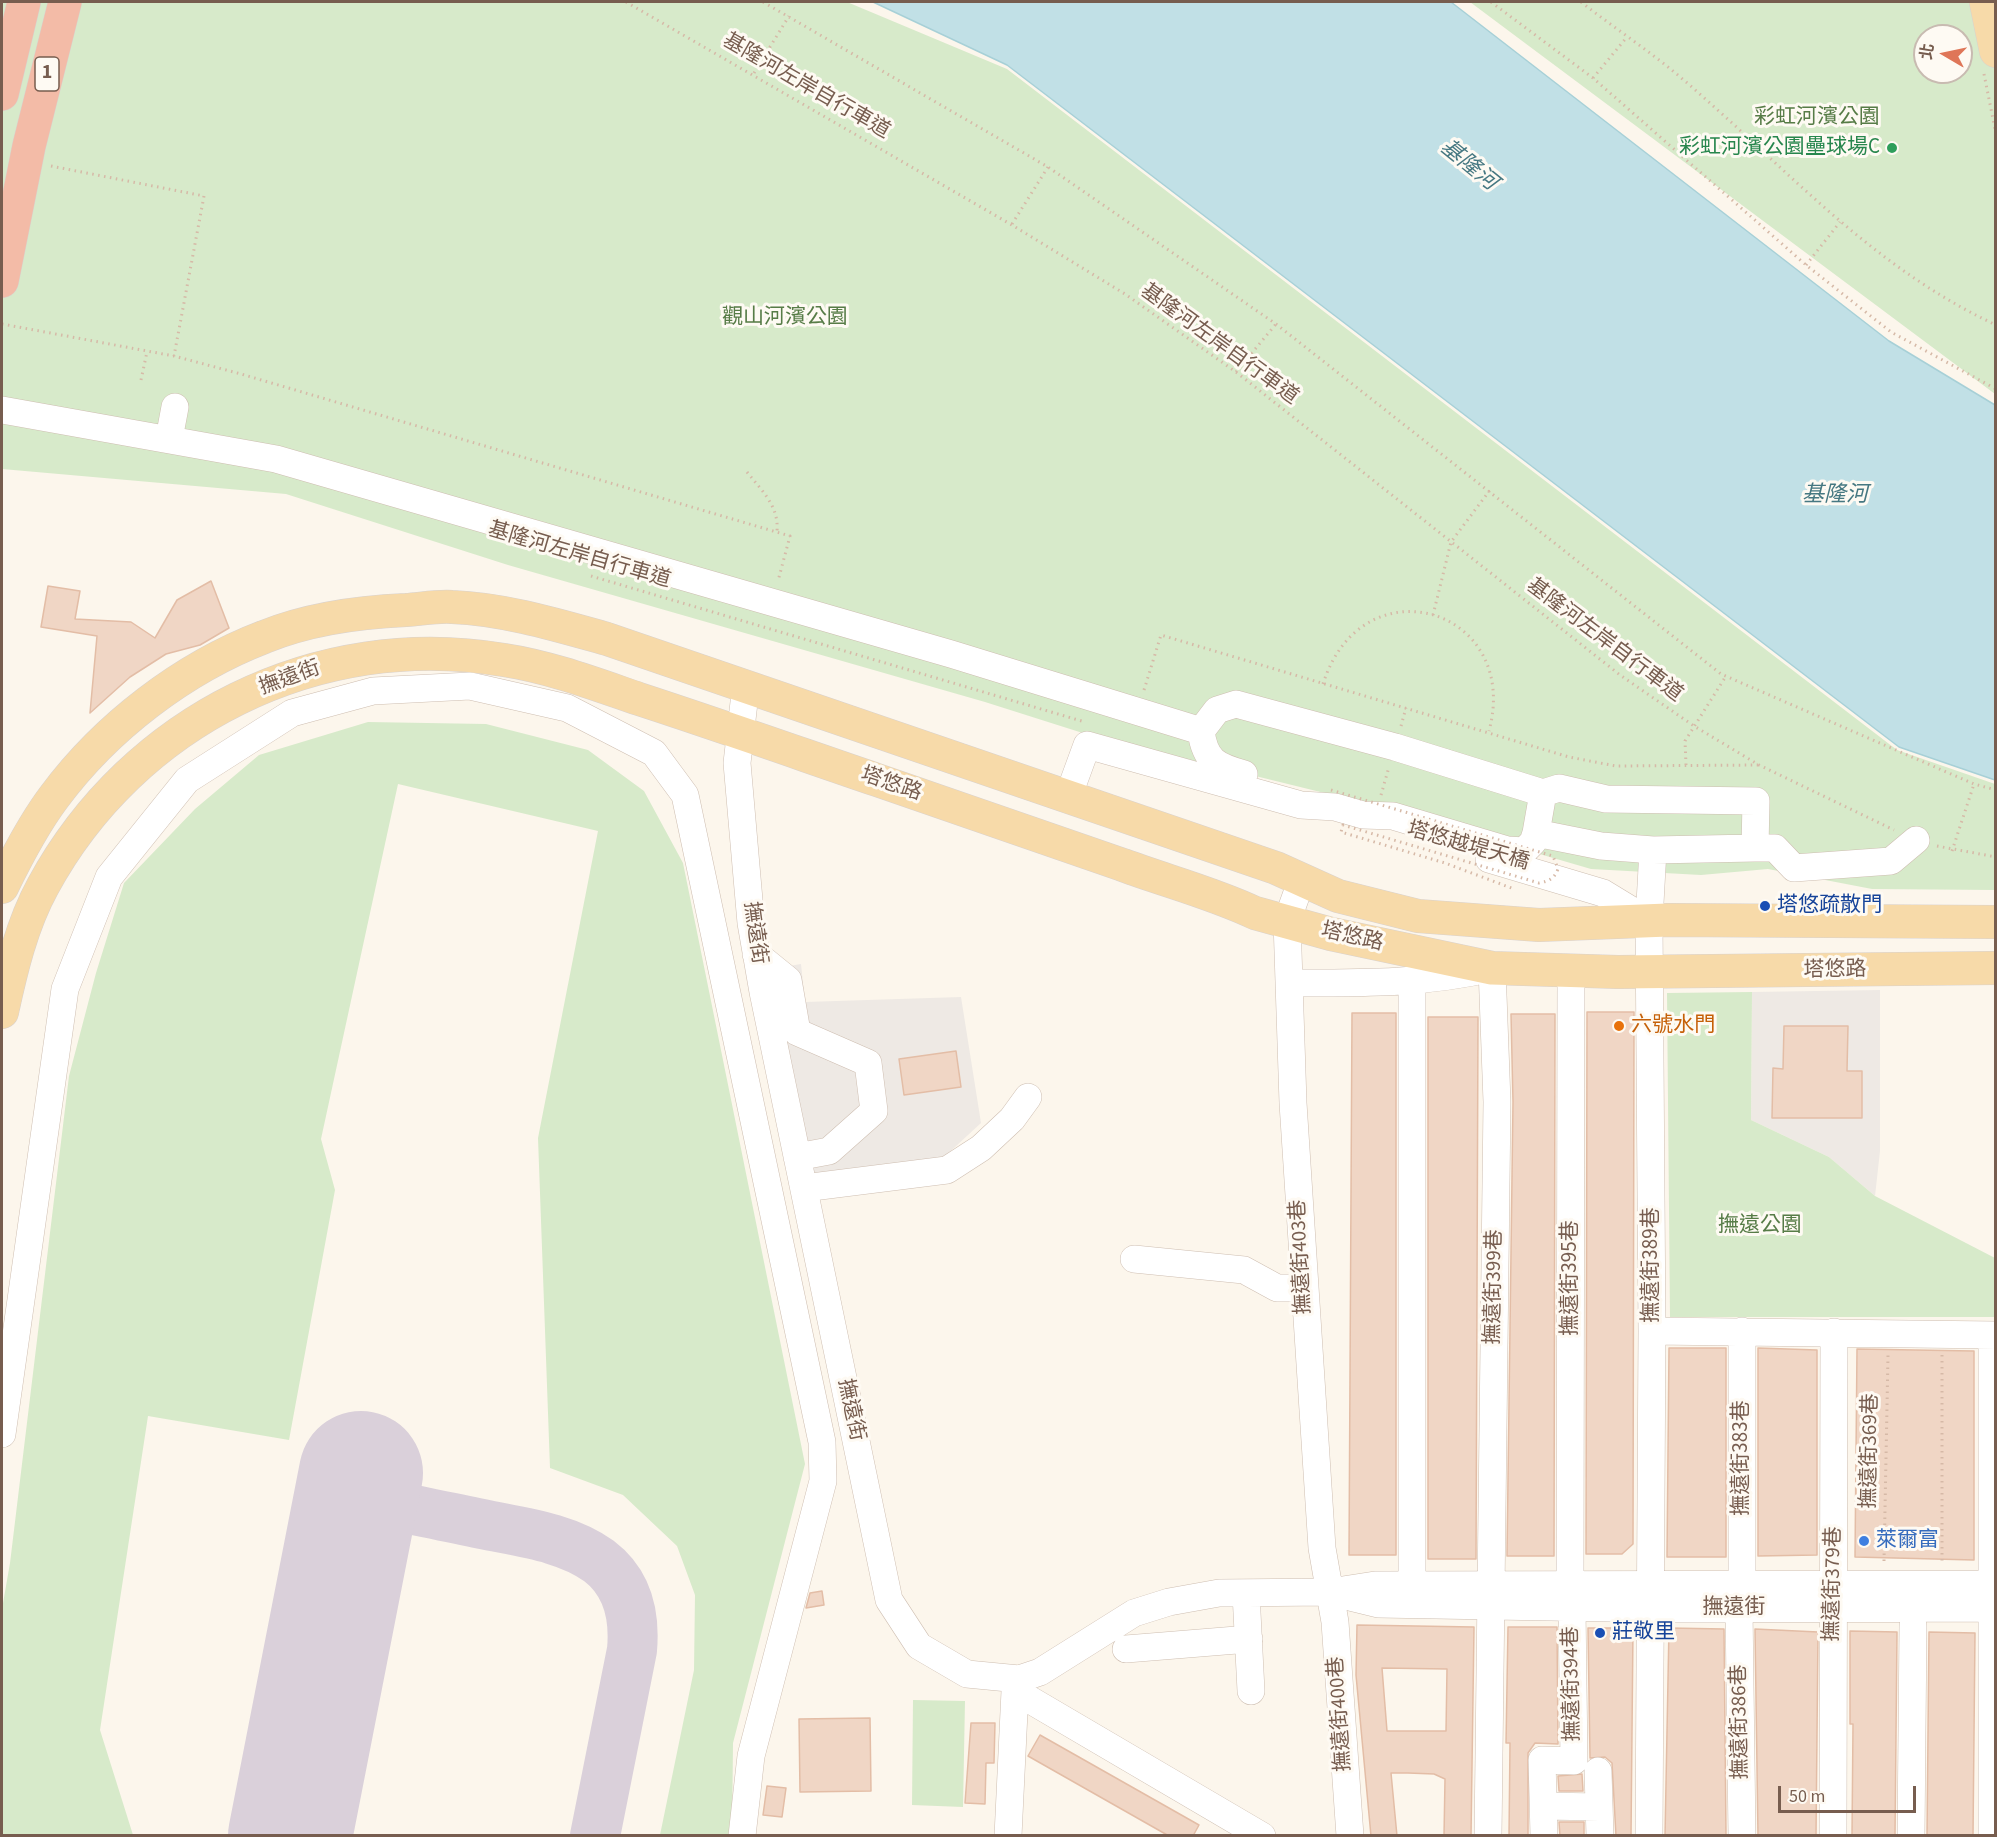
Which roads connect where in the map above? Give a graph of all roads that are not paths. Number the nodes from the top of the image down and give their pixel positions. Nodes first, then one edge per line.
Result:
1 (24, 2) edge
2 (65, 2) edge
3 (76, 2) edge
4 (1986, 2) edge
5 (1995, 51) edge
6 (2, 94) edge
7 (36, 155) junction
8 (2, 281) edge
9 (175, 407) dead end
10 (2, 410) edge
11 (169, 439) junction
12 (746, 685) junction
13 (1201, 731) junction
14 (739, 732) junction
15 (1543, 793) junction
16 (1339, 796) junction
17 (1068, 797) junction
18 (1367, 805) junction
19 (1536, 833) junction
20 (1916, 840) road end
21 (1755, 848) junction
22 (1653, 850) junction
23 (1302, 879) junction
24 (2, 887) edge
25 (1287, 921) junction
26 (1649, 921) junction
27 (1995, 922) edge
28 (756, 954) junction
29 (1492, 968) junction
30 (1995, 968) edge
31 (1571, 972) junction
32 (1650, 972) junction
33 (1412, 982) junction
34 (1290, 983) junction
35 (2, 1012) edge
36 (1028, 1097) dead end
37 (797, 1157) junction
38 (804, 1188) junction
39 (1134, 1259) dead end
40 (1303, 1288) junction
41 (1653, 1331) junction
42 (1742, 1331) junction
43 (1834, 1332) junction
44 (1994, 1335) edge
45 (2, 1434) edge
46 (1412, 1585) junction
47 (1330, 1592) junction
48 (1246, 1593) junction
49 (1490, 1595) junction
50 (1571, 1596) junction
51 (1741, 1596) junction
52 (1834, 1596) junction
53 (1994, 1596) edge
54 (1649, 1597) junction
55 (1913, 1626) dead end
56 (1249, 1639) junction
57 (1126, 1649) dead end
58 (1017, 1685) junction
59 (1251, 1691) dead end
60 (1598, 1771) dead end
61 (1544, 1806) junction
62 (1599, 1808) junction
63 (742, 1836) edge
64 (1008, 1836) edge
65 (1262, 1836) edge
66 (1350, 1836) edge
67 (1488, 1836) edge
68 (1544, 1836) edge
69 (1600, 1836) edge
70 (1648, 1836) edge
71 (1742, 1836) edge
72 (1833, 1836) edge
73 (1911, 1836) edge
74 (1992, 1836) edge

1 - 6 highway, 1
2 - 7 highway, 1
3 - 7 highway
4 - 5 main road
7 - 8 highway, 1
9 - 11 street
10 - 11 street
11 - 13 street
12 - 14 street, 撫遠街
12 - 17 main road, 塔悠路
12 - 24 main road
13 - 15 street
13 - 16 street
14 - 25 main road, 塔悠路
14 - 28 street, 撫遠街
14 - 35 main road, 撫遠街
15 - 19 street
15 - 21 street
16 - 17 street
16 - 18 street
17 - 23 main road, 塔悠路
18 - 19 street
18 - 26 street
19 - 22 street
20 - 21 street
21 - 22 street
22 - 26 street, 撫遠街389巷
23 - 25 street
23 - 26 main road, 塔悠路
25 - 29 main road, 塔悠路
25 - 34 street, 撫遠街403巷
26 - 27 main road, 塔悠路
26 - 32 street, 撫遠街389巷
28 - 37 street, 撫遠街
28 - 37 street
29 - 31 main road, 塔悠路
29 - 33 street
29 - 49 street, 撫遠街399巷
30 - 32 main road, 塔悠路
31 - 32 main road, 塔悠路
31 - 50 street, 撫遠街395巷
32 - 41 street, 撫遠街389巷
33 - 34 street
33 - 46 street
34 - 40 street, 撫遠街403巷
36 - 38 street
37 - 38 street, 撫遠街
38 - 58 street, 撫遠街
39 - 40 street
40 - 47 street, 撫遠街403巷
41 - 42 street
41 - 54 street, 撫遠街389巷
42 - 43 street
42 - 51 street, 撫遠街383巷
43 - 44 street
43 - 52 street, 撫遠街379巷
44 - 53 street
45 - 63 street
46 - 47 street, 撫遠街
46 - 49 street, 撫遠街
47 - 48 street, 撫遠街
47 - 49 street, 撫遠街
47 - 66 street, 撫遠街400巷
48 - 56 street
48 - 58 street, 撫遠街
49 - 50 street, 撫遠街
49 - 67 street
50 - 54 street, 撫遠街
50 - 61 street, 撫遠街394巷
51 - 52 street, 撫遠街
51 - 54 street, 撫遠街
51 - 71 street, 撫遠街386巷
52 - 53 street, 撫遠街
52 - 72 street, 撫遠街379巷
53 - 74 street
54 - 70 street
55 - 73 street
56 - 57 street
56 - 59 street
58 - 64 street
58 - 65 street
60 - 62 street
61 - 62 street
61 - 68 street, 撫遠街394巷
62 - 69 street

